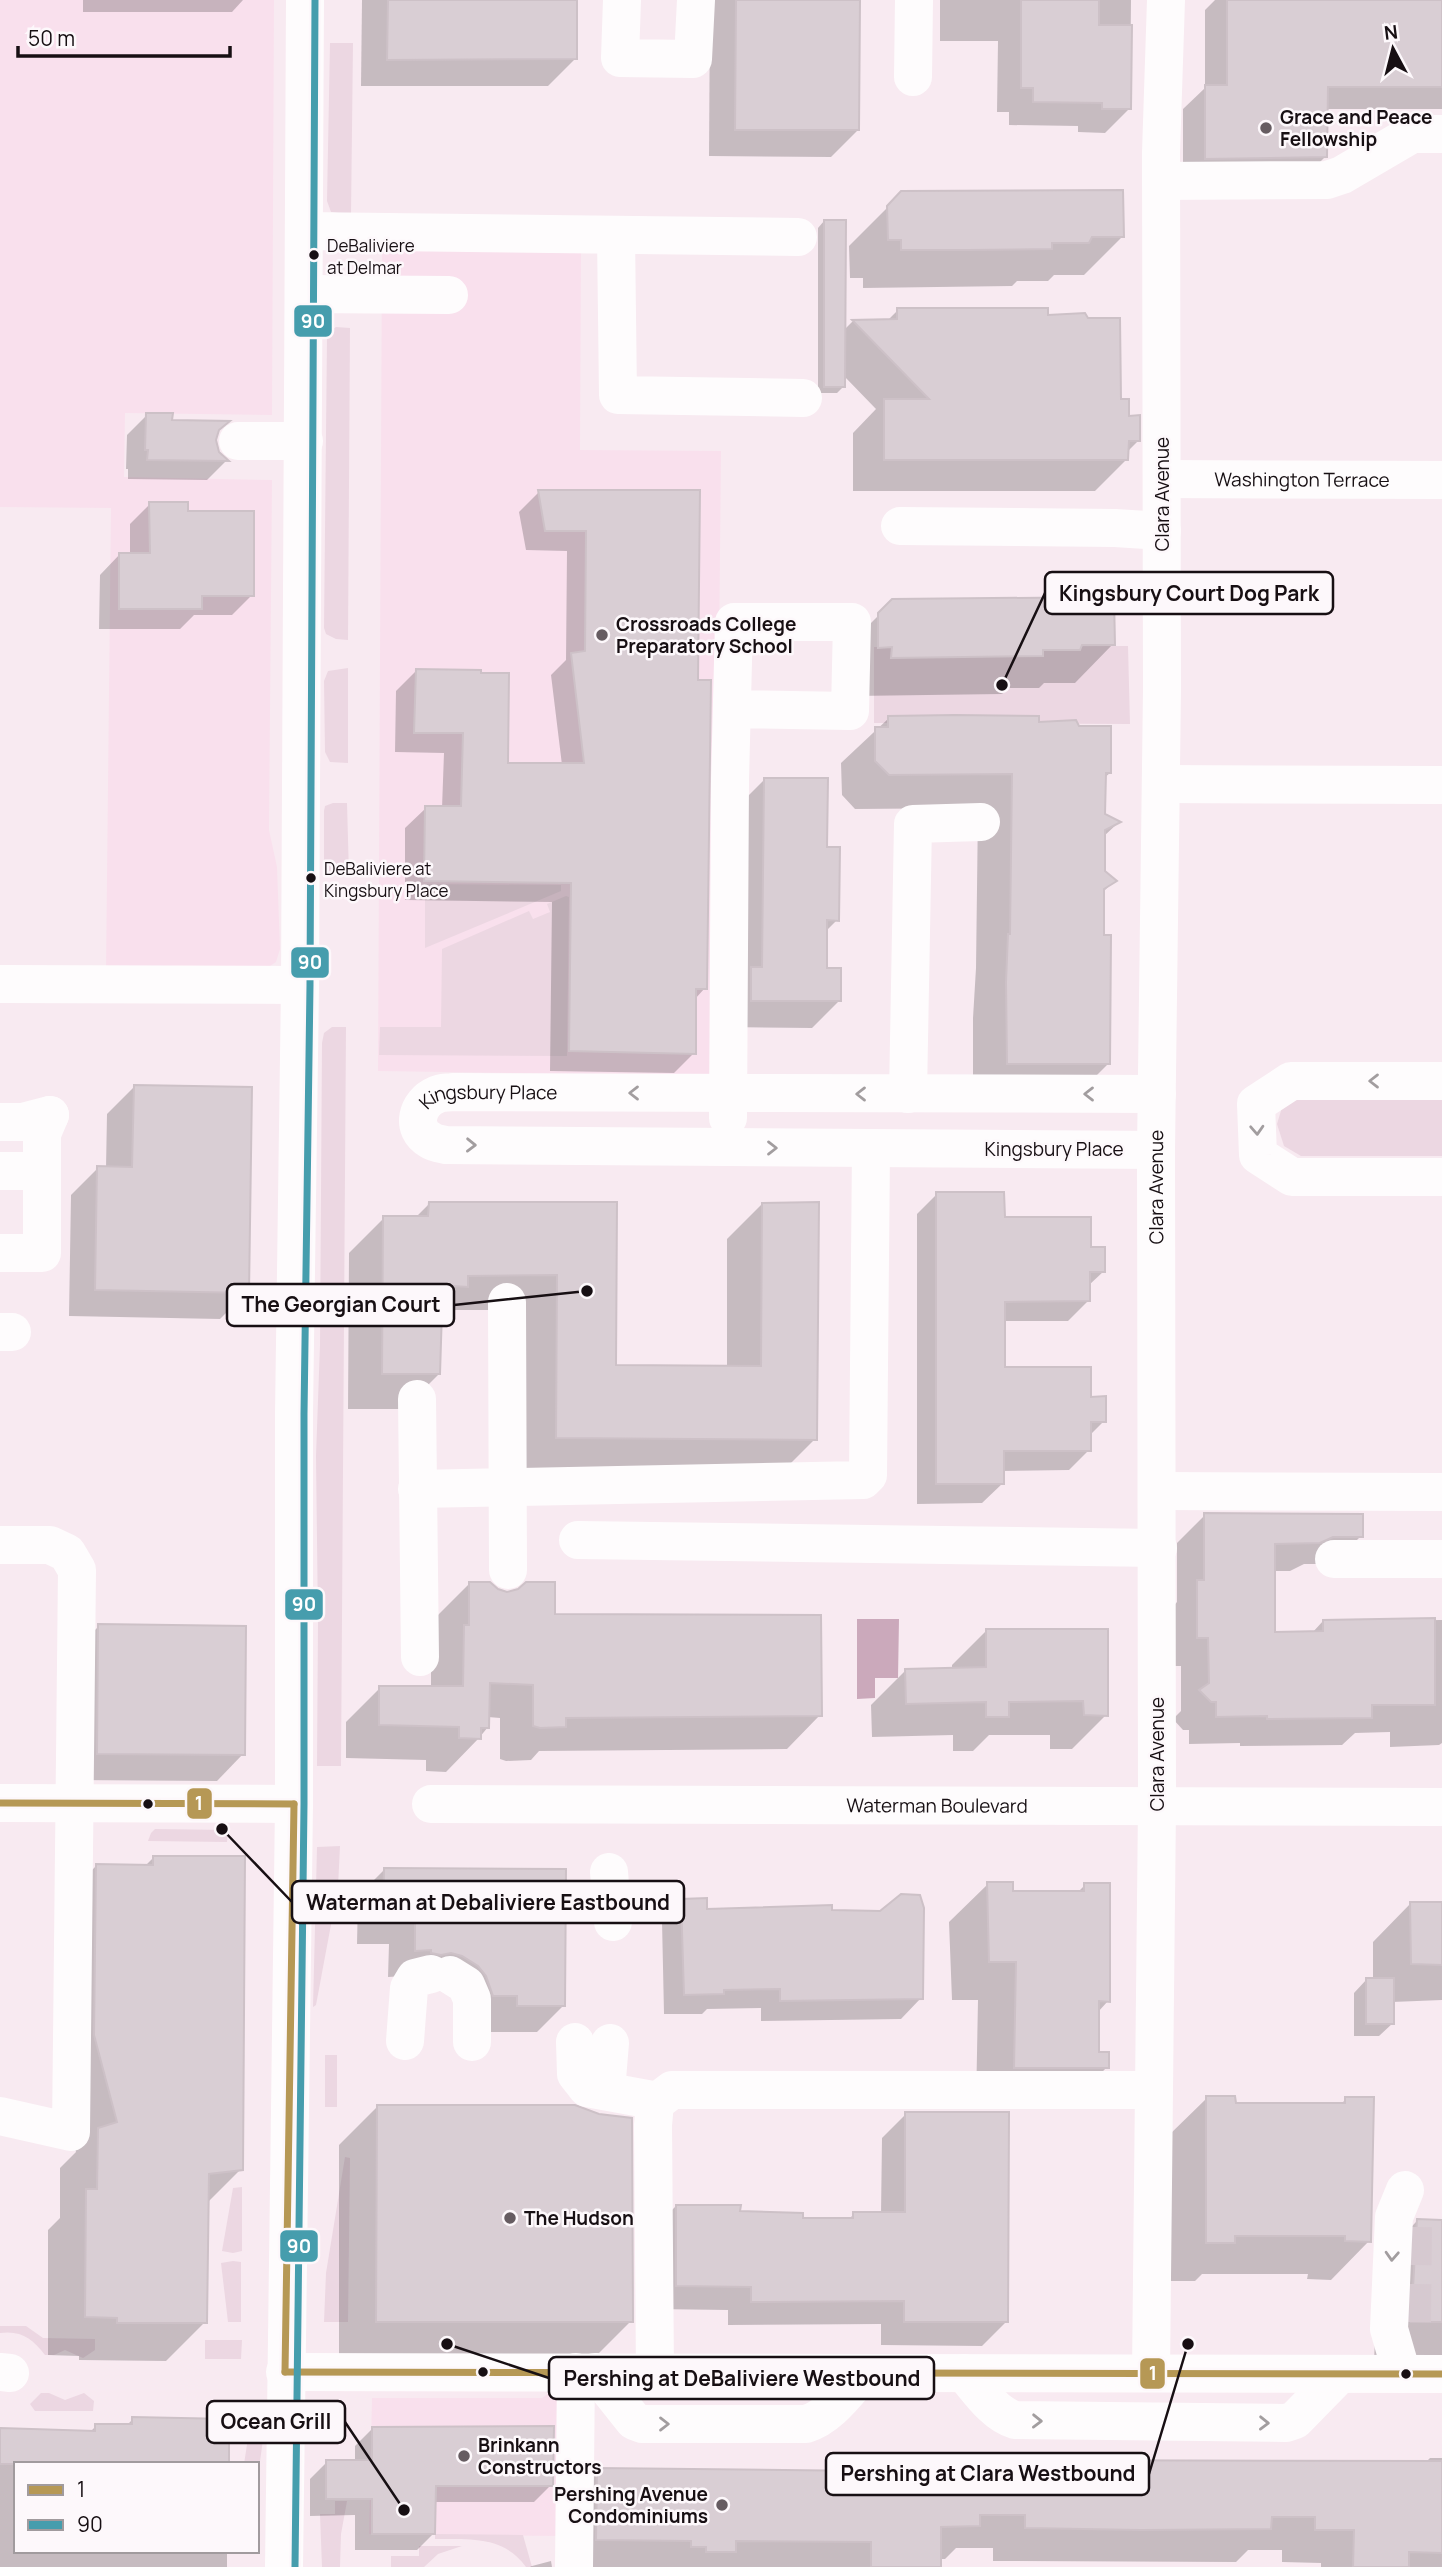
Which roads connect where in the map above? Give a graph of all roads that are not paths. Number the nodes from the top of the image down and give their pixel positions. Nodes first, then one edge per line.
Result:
1 (305, 0) edge
2 (622, 0) edge
3 (696, 0) edge
4 (914, 0) edge
5 (1166, 0) edge
6 (913, 77) dead end
7 (1442, 134) edge
8 (1161, 181) junction
9 (305, 231) junction
10 (616, 235) junction
11 (799, 237) dead end
12 (305, 294) junction
13 (449, 295) dead end
14 (803, 398) dead end
15 (238, 441) dead end
16 (304, 441) junction
17 (1162, 479) junction
18 (1442, 480) edge
19 (900, 526) dead end
20 (1162, 531) junction
21 (732, 709) dead end
22 (1161, 784) junction
23 (1442, 785) edge
24 (981, 822) dead end
25 (0, 984) edge
26 (300, 985) junction
27 (728, 1080) junction
28 (1442, 1081) edge
29 (908, 1094) junction
30 (1157, 1094) junction
31 (0, 1122) edge
32 (727, 1148) junction
33 (871, 1149) junction
34 (1156, 1150) junction
35 (0, 1171) edge
36 (41, 1171) junction
37 (1442, 1177) edge
38 (0, 1253) edge
39 (507, 1302) dead end
40 (417, 1399) dead end
41 (509, 1487) junction
42 (417, 1489) junction
43 (1157, 1491) junction
44 (1442, 1492) edge
45 (578, 1540) dead end
46 (0, 1545) edge
47 (1158, 1548) junction
48 (1334, 1559) dead end
49 (1442, 1559) edge
50 (508, 1570) dead end
51 (420, 1657) dead end
52 (0, 1803) edge
53 (73, 1803) junction
54 (294, 1804) junction
55 (431, 1804) dead end
56 (1157, 1806) junction
57 (1442, 1807) edge
58 (608, 1872) dead end
59 (613, 1922) dead end
60 (405, 2041) dead end
61 (472, 2042) dead end
62 (593, 2042) dead end
63 (1154, 2090) junction
64 (658, 2101) junction
65 (0, 2116) edge
66 (1413, 2219) tunnel mouth
67 (1412, 2322) tunnel mouth
68 (285, 2372) junction
69 (585, 2372) junction
70 (655, 2372) junction
71 (864, 2373) junction
72 (964, 2373) junction
73 (1151, 2373) junction
74 (1339, 2374) junction
75 (1402, 2374) junction
76 (1442, 2374) edge
77 (284, 2567) edge
78 (575, 2567) edge

1 - 9 street
2 - 3 street
4 - 6 street
5 - 8 street, Clara Avenue
7 - 8 street
8 - 17 street, Clara Avenue
9 - 10 street
9 - 12 street
10 - 11 street
10 - 14 street
12 - 13 street
12 - 16 street
15 - 16 street
16 - 26 street
17 - 18 street, Washington Terrace
17 - 20 street, Clara Avenue
19 - 20 street
20 - 22 street, Clara Avenue
21 - 27 street
22 - 23 street
22 - 30 street, Clara Avenue
24 - 29 street
25 - 26 street
26 - 54 street
29 -> 27 street, Kingsbury Place
27 - 32 street
27 -> 32 street, Kingsbury Place
28 -> 37 street
30 -> 29 street, Kingsbury Place
30 - 34 street, Clara Avenue
31 - 36 street
32 -> 33 street, Kingsbury Place
33 - 34 street, Kingsbury Place
33 - 41 street
34 - 43 street, Clara Avenue
35 - 36 street
36 - 38 street
39 - 41 street
40 - 42 street
41 - 42 street
41 - 50 street
42 - 51 street
43 - 44 street
43 - 47 street, Clara Avenue
45 - 47 street
46 - 53 street
47 - 56 street, Clara Avenue
48 - 49 street
52 - 53 street
53 - 54 street
53 - 65 street
54 - 68 street
55 - 56 street, Waterman Boulevard
56 - 57 street, Waterman Boulevard
56 - 63 street, Clara Avenue
58 - 59 street
60 - 61 street
62 - 64 street
63 - 64 street
63 - 73 street, Clara Avenue
64 - 70 street
66 -> 75 street
67 - 75 street
68 - 69 street
68 - 77 street
69 - 70 street
69 -> 71 street
69 - 78 street
70 - 71 street
71 - 72 street
72 - 73 street
72 -> 74 street
73 - 74 street
74 - 75 street
75 - 76 street

